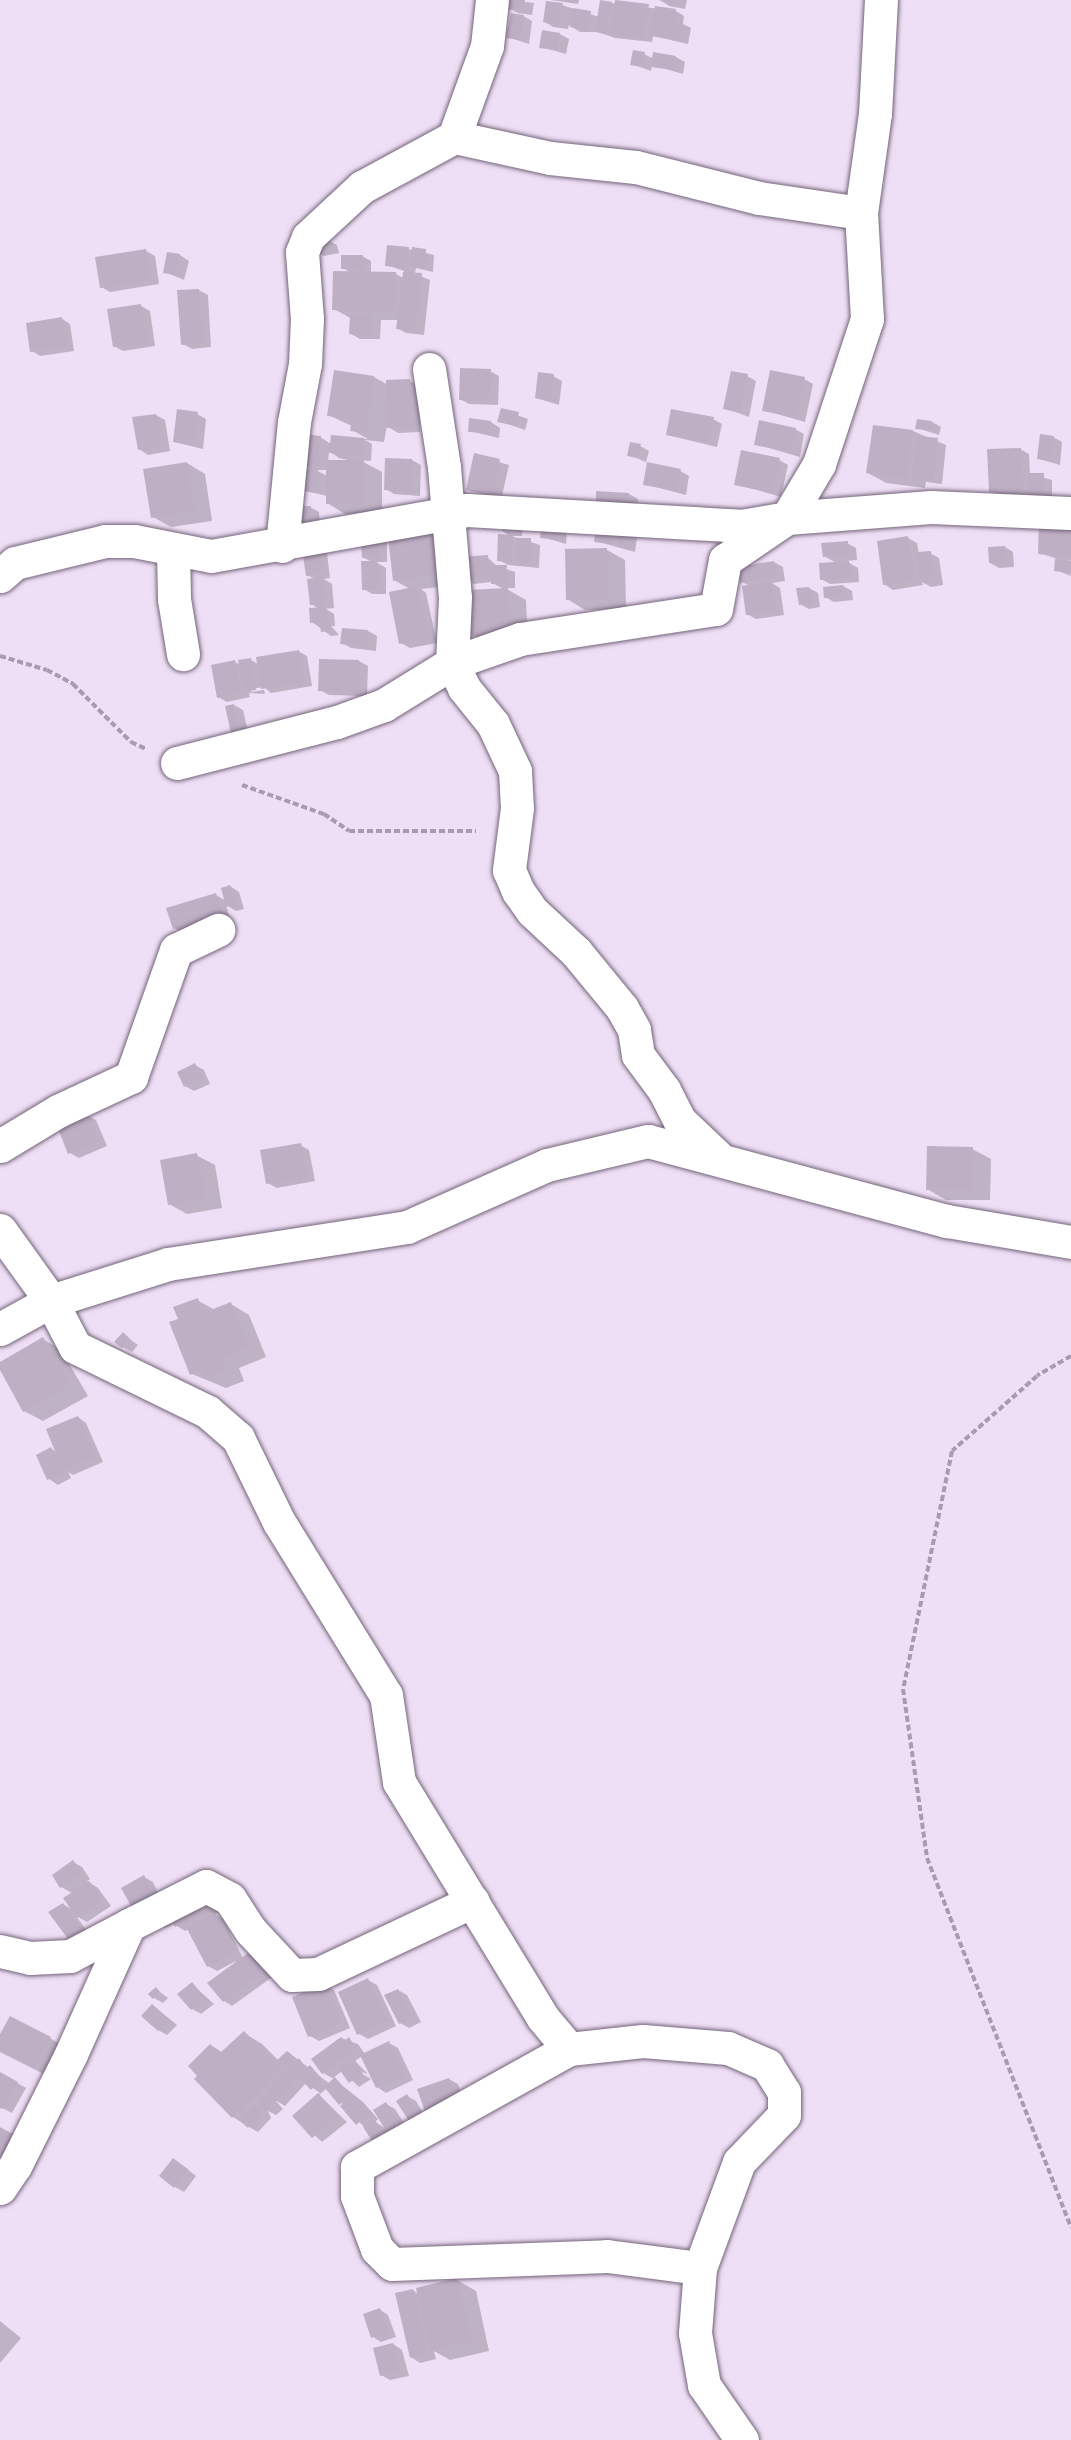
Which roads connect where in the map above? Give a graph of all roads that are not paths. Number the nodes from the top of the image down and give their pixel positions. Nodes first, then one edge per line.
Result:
1 (492, 0) edge
2 (881, 0) edge
3 (453, 137) junction
4 (861, 213) junction
5 (429, 369) dead end
6 (447, 513) junction
7 (1070, 513) edge
8 (787, 518) junction
9 (282, 546) junction
10 (173, 550) junction
11 (0, 576) edge
12 (183, 654) dead end
13 (452, 663) junction
14 (177, 763) dead end
15 (218, 930) dead end
16 (0, 1146) edge
17 (717, 1157) junction
18 (0, 1230) edge
19 (1071, 1242) edge
20 (51, 1301) junction
21 (0, 1329) edge
22 (473, 1901) junction
23 (129, 1925) junction
24 (0, 1951) edge
25 (569, 2049) junction
26 (0, 2188) edge
27 (700, 2268) junction
28 (742, 2440) edge

1 - 3 street
2 - 4 street
3 - 4 street
3 - 9 street
4 - 8 street
5 - 6 street
6 - 8 street
6 - 9 street
6 - 13 street
7 - 8 street
8 - 13 street
9 - 10 street
10 - 11 street
10 - 12 street
13 - 14 street
13 - 17 street
15 - 16 street
17 - 19 street
17 - 20 street
18 - 20 street
20 - 21 street
20 - 22 street
22 - 23 street
22 - 25 street
23 - 24 street
23 - 26 street
25 - 27 street
25 - 27 street
27 - 28 street

